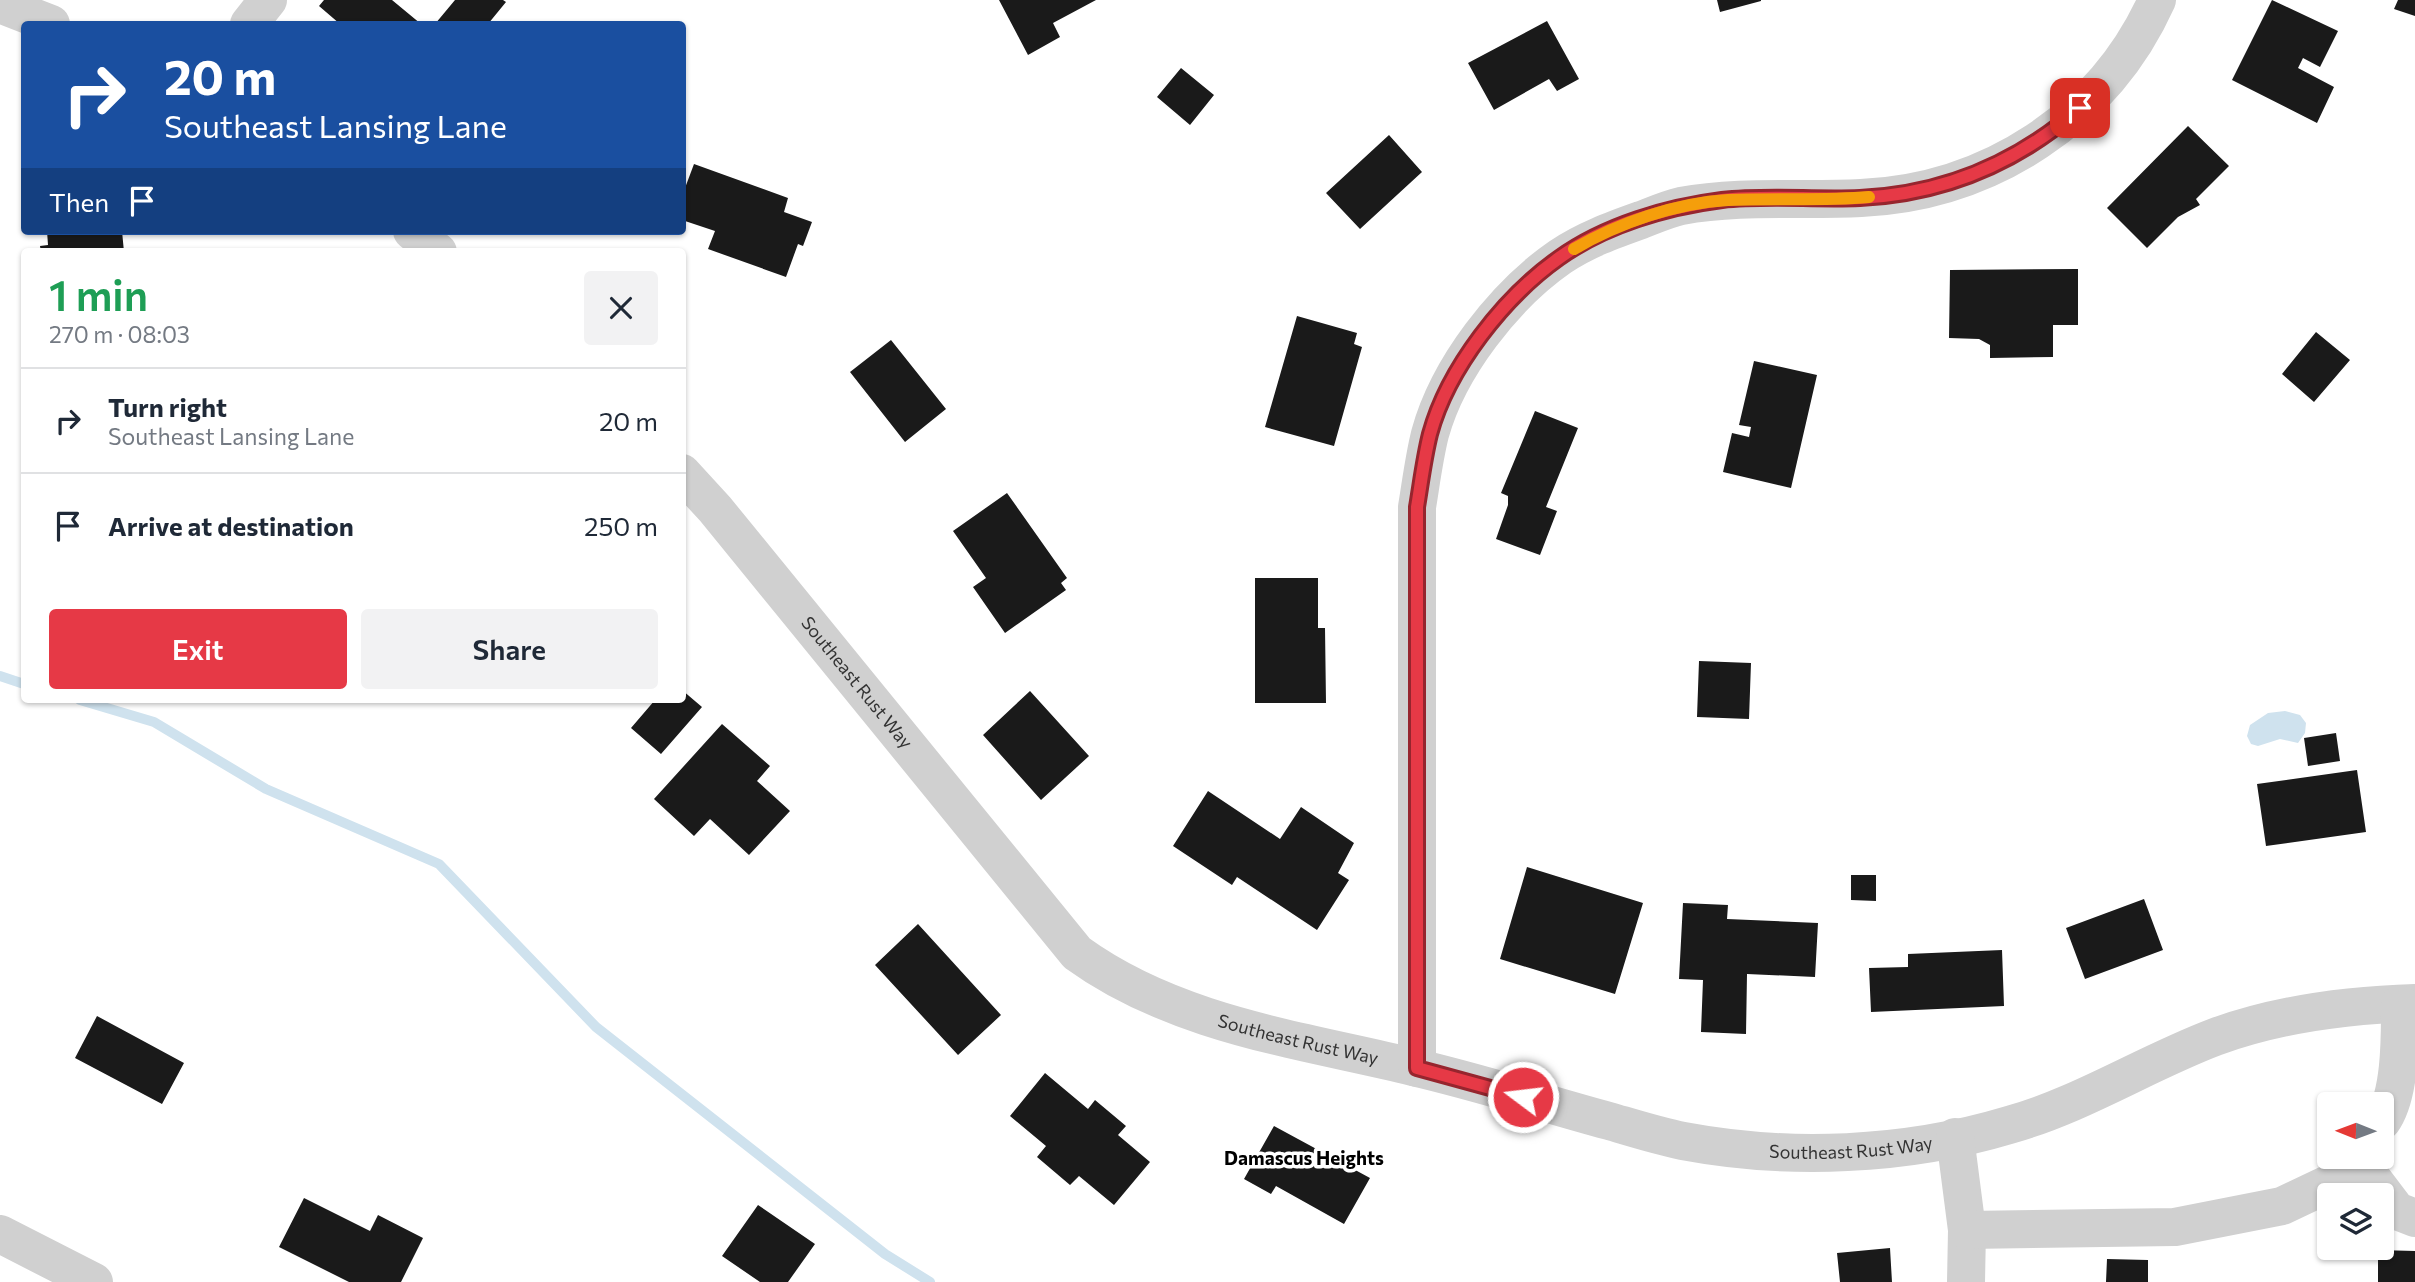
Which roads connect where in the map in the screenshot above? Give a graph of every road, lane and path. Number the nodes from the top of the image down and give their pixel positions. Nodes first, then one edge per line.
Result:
1 (268, 0) edge
2 (2157, 0) edge
3 (0, 4) edge
4 (43, 21) edge
5 (251, 21) edge
6 (417, 235) edge
7 (433, 248) edge
8 (686, 477) edge
9 (2408, 1003) edge
10 (1417, 1068) junction
11 (2396, 1113) edge
12 (1955, 1137) junction
13 (2347, 1169) edge
14 (2365, 1169) edge
15 (2415, 1218) edge
16 (1968, 1230) junction
17 (0, 1234) edge
18 (94, 1282) edge
19 (1966, 1282) edge

1 - 5 street
2 - 10 street
3 - 4 street
6 - 7 street
8 - 10 street, Southeast Rust Way
9 - 11 street
9 - 12 street, Southeast Rust Way
10 - 12 street, Southeast Rust Way
12 - 16 street
13 - 16 street
14 - 15 street
16 - 19 street
17 - 18 street

